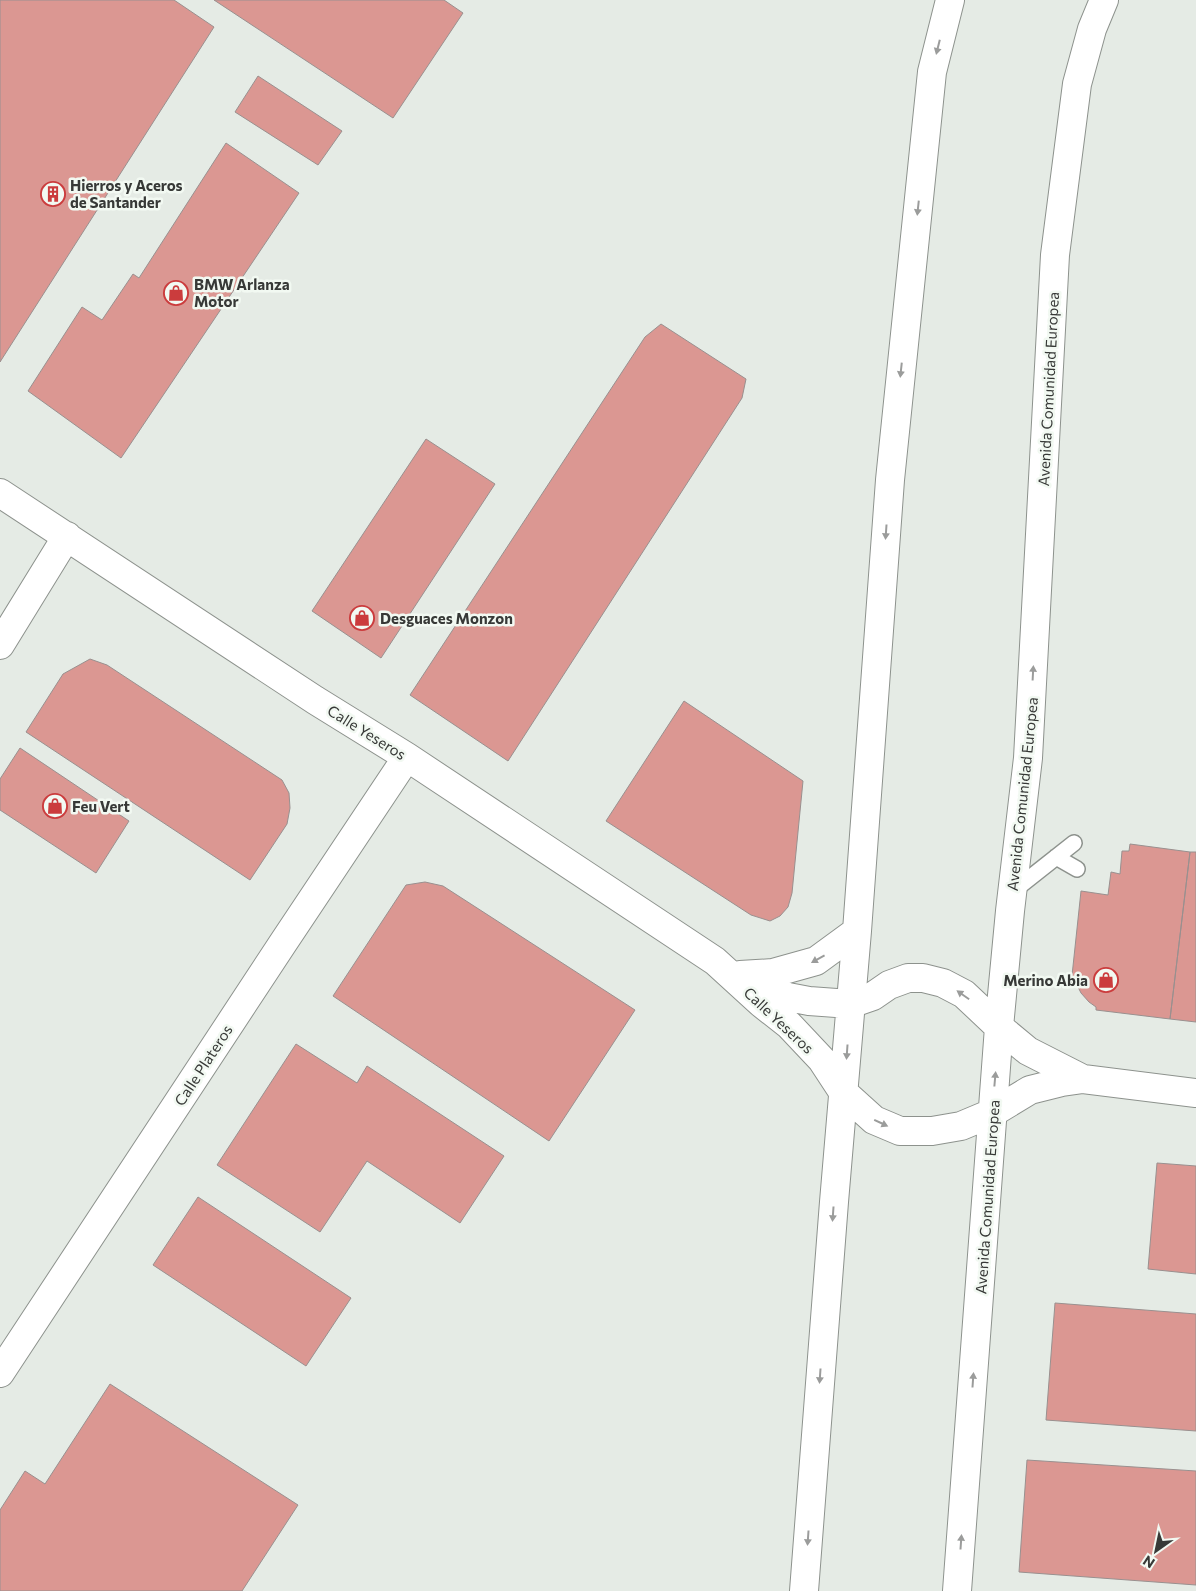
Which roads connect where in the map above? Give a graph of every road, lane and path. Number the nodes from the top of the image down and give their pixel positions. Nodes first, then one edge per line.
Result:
1 (950, 0) edge
2 (1104, 0) edge
3 (0, 493) edge
4 (67, 536) junction
5 (0, 645) edge
6 (407, 757) junction
7 (1074, 843) dead end
8 (1056, 857) junction
9 (1077, 869) dead end
10 (1012, 892) junction
11 (857, 931) junction
12 (730, 975) junction
13 (850, 1004) junction
14 (999, 1027) junction
15 (1083, 1079) junction
16 (843, 1092) junction
17 (1196, 1093) edge
18 (992, 1113) junction
19 (0, 1373) edge
20 (804, 1591) edge
21 (957, 1591) edge

1 -> 11 street
10 -> 2 street, Avenida Comunidad Europea
3 - 4 street, Calle Yeseros
4 - 5 street
4 - 6 street, Calle Yeseros
6 - 12 street, Calle Yeseros
6 - 19 street, Calle Plateros
7 - 8 lane
8 - 9 lane
8 - 10 lane
10 - 14 street, Avenida Comunidad Europea
11 -> 12 street, Calle Yeseros
11 - 13 street
12 - 13 street
12 - 16 street, Calle Yeseros
14 -> 13 street
13 -> 16 street
14 - 15 street
18 -> 14 street, Avenida Comunidad Europea
15 - 17 street
15 - 18 street
16 -> 18 street
16 -> 20 street
21 -> 18 street, Avenida Comunidad Europea

